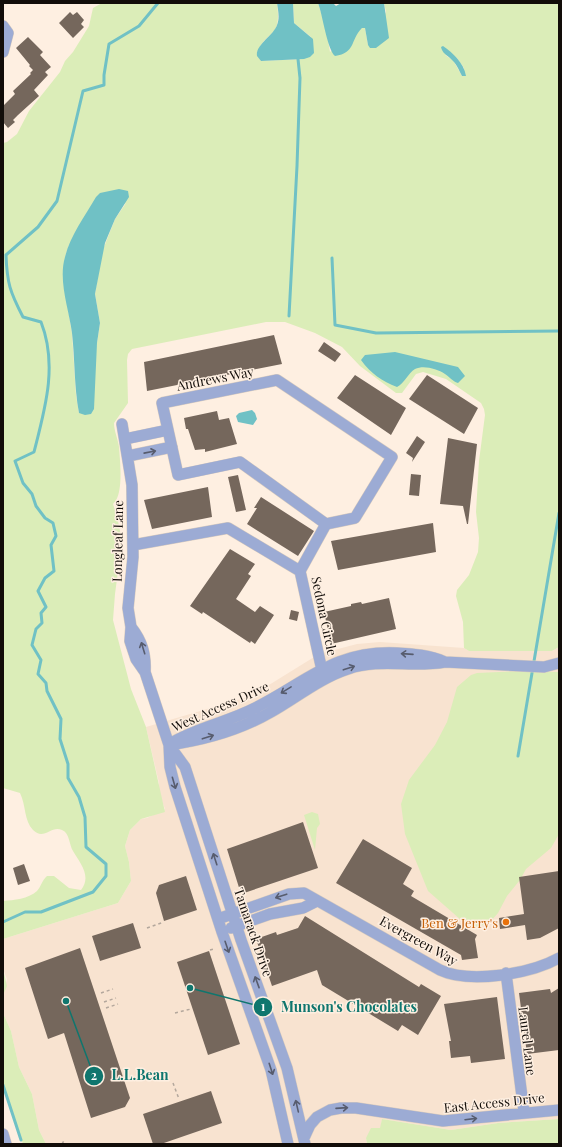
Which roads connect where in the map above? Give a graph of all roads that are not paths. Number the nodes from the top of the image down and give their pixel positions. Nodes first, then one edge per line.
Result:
1 (3, 26) edge
2 (3, 52) edge
3 (122, 424) dead end
4 (168, 430) junction
5 (126, 440) junction
6 (172, 447) junction
7 (128, 456) junction
8 (326, 524) junction
9 (133, 545) junction
10 (300, 571) junction
11 (559, 663) edge
12 (323, 674) junction
13 (170, 745) junction
14 (202, 821) junction
15 (187, 826) junction
16 (317, 901) junction
17 (232, 913) junction
18 (218, 919) junction
19 (237, 926) junction
20 (222, 932) junction
21 (559, 958) edge
22 (506, 973) junction
23 (559, 1110) edge
24 (524, 1112) junction
25 (3, 1134) edge
26 (304, 1141) edge
27 (6, 1144) edge
28 (288, 1144) edge

1 - 2 street
3 - 5 street, Longleaf Lane
4 - 5 street
4 - 6 street, Andrews Way
4 - 8 street, Andrews Way
5 - 7 street, Longleaf Lane
7 -> 6 street
6 - 8 street, Andrews Way
7 - 9 street, Longleaf Lane
8 - 10 street
9 - 10 street, Sedona Circle
9 - 13 street, Longleaf Lane
10 - 12 street, Sedona Circle
11 - 12 street, West Access Drive
12 - 13 street, West Access Drive
13 - 14 street, Tamarack Drive
13 -> 15 street
14 - 15 street
17 -> 14 street, Tamarack Drive
15 - 18 street
16 -> 17 street, Evergreen Way
16 - 19 street
16 - 22 street, Evergreen Way
17 - 18 street, Evergreen Way
17 - 19 street, Tamarack Drive
18 - 20 street
19 - 20 street
26 -> 19 street, Tamarack Drive
20 -> 28 street
21 - 22 street, Evergreen Way
22 - 24 street, Laurel Lane
23 - 24 street, East Access Drive
26 -> 24 street, East Access Drive
25 - 27 street

